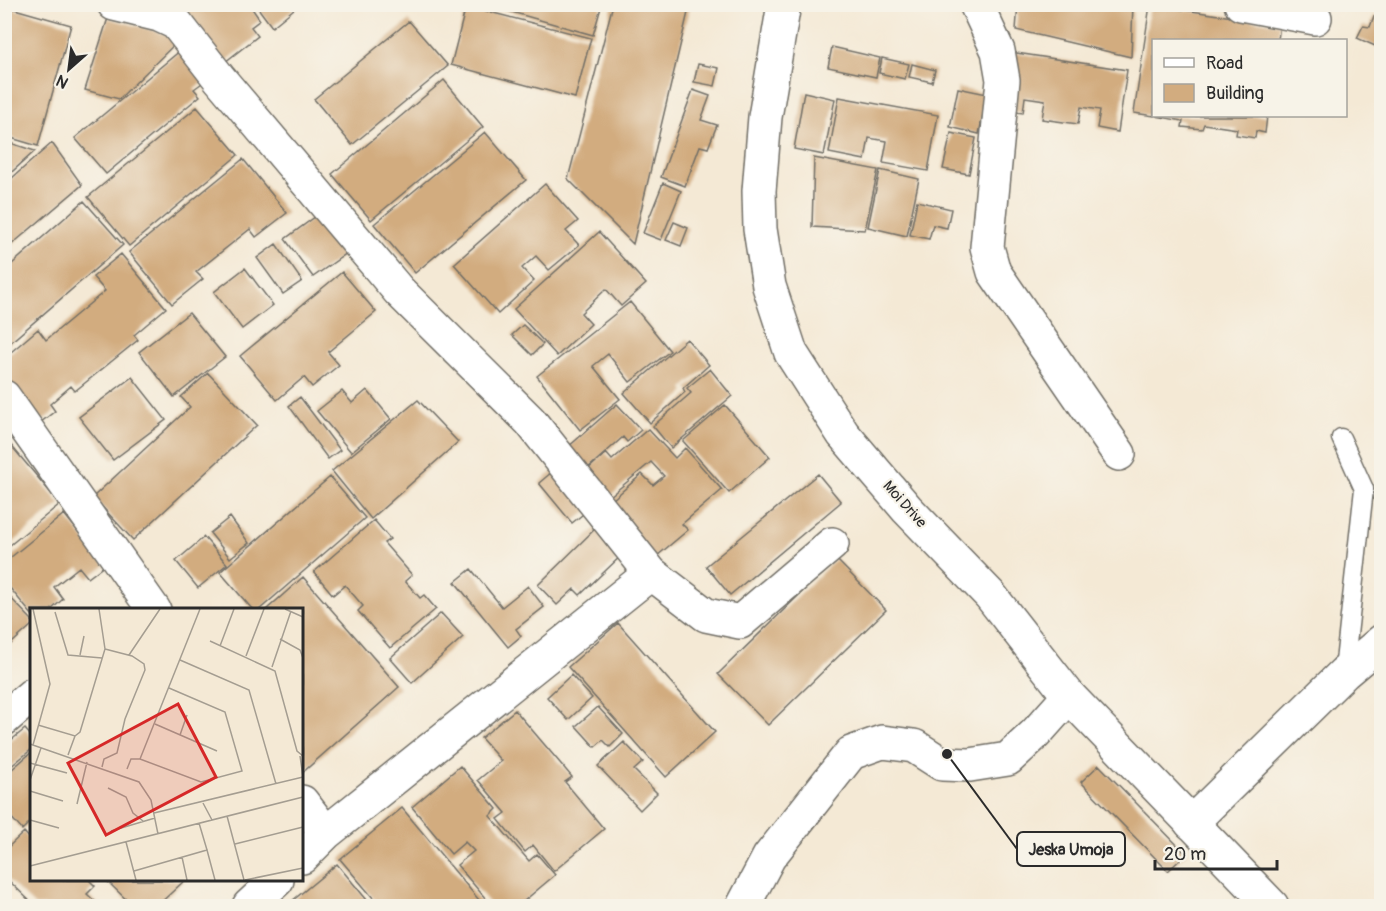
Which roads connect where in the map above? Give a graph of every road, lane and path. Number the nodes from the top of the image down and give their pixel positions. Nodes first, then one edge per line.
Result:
1 (114, 4) edge
2 (784, 4) edge
3 (976, 4) edge
4 (1241, 4) edge
5 (1315, 18) dead end
6 (4, 397) edge
7 (1341, 438) dead end
8 (1119, 454) dead end
9 (832, 544) dead end
10 (651, 573) junction
11 (142, 605) edge
12 (1382, 641) edge
13 (1344, 673) junction
14 (1069, 696) junction
15 (30, 698) edge
16 (4, 719) edge
17 (303, 803) edge
18 (1191, 823) junction
19 (326, 833) junction
20 (303, 856) edge
21 (275, 881) edge
22 (249, 906) edge
23 (742, 906) edge
24 (1272, 906) edge

1 - 10 street
2 - 14 street, Moi Drive
3 - 8 street
4 - 5 street
6 - 11 street
7 - 13 lane
9 - 10 street
10 - 19 street
12 - 13 street
13 - 18 street
14 - 18 street, Moi Drive
14 - 23 street
15 - 16 street
17 - 19 street
18 - 24 street, Moi Drive
19 - 20 street
21 - 22 street

